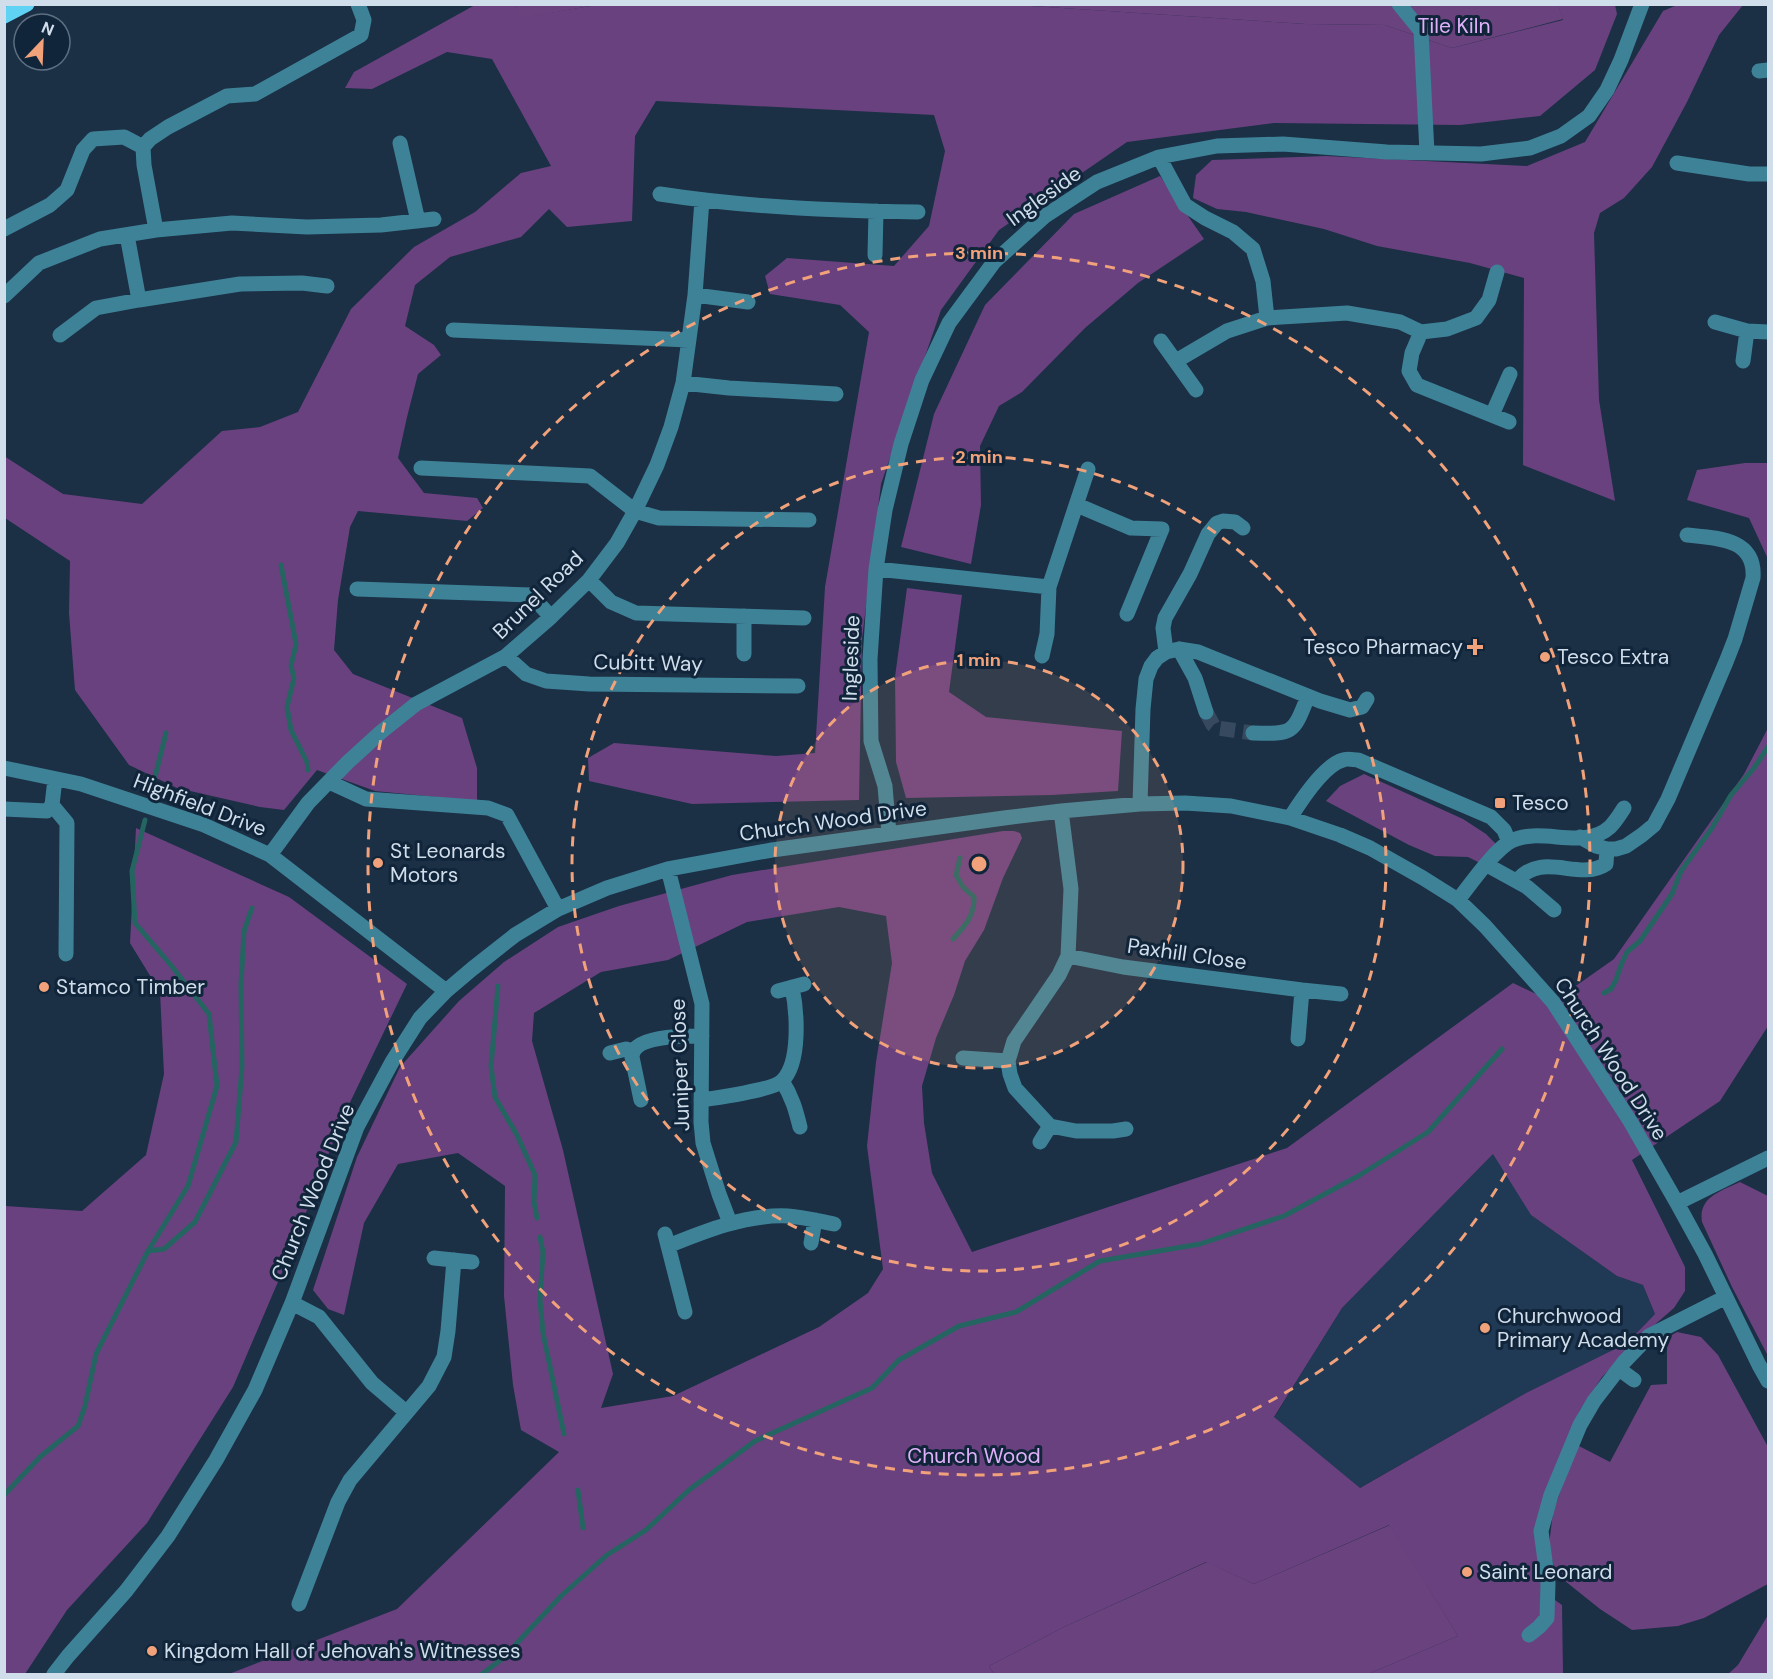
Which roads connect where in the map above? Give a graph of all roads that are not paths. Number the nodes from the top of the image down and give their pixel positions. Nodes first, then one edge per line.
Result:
1 (27, 4) edge
2 (358, 4) edge
3 (1399, 4) edge
4 (1642, 4) edge
5 (4, 16) edge
6 (400, 142) dead end
7 (143, 147) junction
8 (1426, 153) junction
9 (1159, 157) junction
10 (1677, 163) dead end
11 (1768, 174) edge
12 (660, 194) dead end
13 (702, 200) junction
14 (876, 211) junction
15 (918, 212) dead end
16 (434, 219) dead end
17 (418, 221) junction
18 (4, 229) edge
19 (156, 230) junction
20 (127, 235) junction
21 (875, 255) dead end
22 (1497, 272) dead end
23 (327, 286) dead end
24 (695, 295) junction
25 (4, 296) edge
26 (139, 300) junction
27 (748, 302) dead end
28 (1267, 318) junction
29 (1715, 322) dead end
30 (453, 330) dead end
31 (1747, 331) junction
32 (1421, 332) junction
33 (1768, 332) edge
34 (60, 335) dead end
35 (689, 340) junction
36 (1161, 341) dead end
37 (1176, 361) junction
38 (1743, 361) dead end
39 (1510, 374) dead end
40 (683, 383) junction
41 (1196, 390) dead end
42 (837, 394) dead end
43 (1492, 415) junction
44 (1509, 422) dead end
45 (421, 468) dead end
46 (1088, 469) dead end
47 (1077, 505) junction
48 (635, 511) junction
49 (809, 520) dead end
50 (1242, 528) dead end
51 (1687, 534) dead end
52 (876, 569) junction
53 (589, 580) junction
54 (1049, 587) junction
55 (357, 588) dead end
56 (1127, 614) dead end
57 (744, 616) junction
58 (551, 617) junction
59 (804, 618) dead end
60 (1173, 651) junction
61 (744, 654) dead end
62 (506, 656) junction
63 (1042, 656) dead end
64 (798, 686) dead end
65 (1308, 696) junction
66 (1367, 699) dead end
67 (1206, 712) tunnel mouth
68 (1253, 733) tunnel mouth
69 (4, 768) edge
70 (55, 779) junction
71 (328, 782) junction
72 (1140, 804) junction
73 (52, 805) junction
74 (4, 808) edge
75 (1624, 808) dead end
76 (1061, 811) junction
77 (1290, 818) junction
78 (889, 834) junction
79 (1580, 837) junction
80 (1509, 842) junction
81 (1607, 849) junction
82 (270, 855) junction
83 (1487, 865) junction
84 (668, 869) junction
85 (1517, 880) junction
86 (1458, 900) junction
87 (558, 909) junction
88 (1554, 910) dead end
89 (66, 954) dead end
90 (1068, 956) junction
91 (792, 988) dead end
92 (1302, 990) junction
93 (446, 991) junction
94 (1341, 994) dead end
95 (702, 1036) junction
96 (1298, 1039) dead end
97 (633, 1051) junction
98 (610, 1053) dead end
99 (963, 1058) dead end
100 (1008, 1061) junction
101 (782, 1082) junction
102 (641, 1100) dead end
103 (701, 1100) junction
104 (1050, 1126) junction
105 (800, 1128) dead end
106 (1126, 1129) dead end
107 (1040, 1142) dead end
108 (1768, 1158) edge
109 (1677, 1203) junction
110 (815, 1220) junction
111 (730, 1223) junction
112 (834, 1224) dead end
113 (811, 1243) dead end
114 (434, 1258) dead end
115 (454, 1260) junction
116 (472, 1262) dead end
117 (1726, 1297) junction
118 (292, 1303) junction
119 (685, 1312) dead end
120 (1619, 1369) junction
121 (1634, 1380) dead end
122 (1768, 1381) edge
123 (406, 1412) junction
124 (307, 1597) dead end
125 (1529, 1635) dead end
126 (54, 1674) edge

1 - 5 main road
2 - 7 street
3 - 8 street
4 - 8 street, Ingleside
6 - 17 street
7 - 18 street
7 - 19 street
8 - 9 street, Ingleside
9 - 28 street
9 - 52 street, Ingleside
10 - 11 street
12 - 13 street
13 - 14 street
13 - 24 street, Brunel Road
14 - 15 street
14 - 21 street
16 - 17 street
17 - 19 street
19 - 20 street
20 - 25 street
20 - 26 street
22 - 32 street
23 - 26 street
24 - 27 street
24 - 35 street, Brunel Road
26 - 34 street
28 - 32 street
28 - 37 street
29 - 31 street
30 - 35 street
31 - 33 street
31 - 38 street
32 - 43 street
35 - 40 street, Brunel Road
36 - 37 street
37 - 41 street
39 - 43 street
40 - 42 street
40 - 48 street, Brunel Road
43 - 44 street
45 - 48 street
46 - 47 street
47 - 54 street
47 - 56 street
48 - 49 street
48 - 53 street, Brunel Road
50 - 60 street
51 - 81 street
52 - 54 street
52 - 78 street, Ingleside
53 - 57 street
53 - 58 street, Brunel Road
54 - 63 street
55 - 58 street
57 - 59 street
57 - 61 street
58 - 62 street, Brunel Road
60 - 65 street
60 - 67 street
60 - 72 street
62 - 64 street, Cubitt Way
62 - 71 street, Brunel Road
65 - 66 street
65 - 68 street
69 - 70 street, Highfield Drive
70 - 73 street
70 - 82 street, Highfield Drive
71 - 82 street, Brunel Road
71 - 87 street
72 - 76 street, Church Wood Drive
72 - 77 street, Church Wood Drive
73 - 74 street
73 - 89 street
75 - 79 street
76 - 78 street, Church Wood Drive
76 - 90 street
77 - 80 street
77 - 86 street, Church Wood Drive
78 - 84 street, Church Wood Drive
79 - 80 street
79 - 81 street
80 - 83 street
81 - 85 street
82 - 93 street, Highfield Drive
83 - 85 street
83 - 86 street
84 - 87 street, Church Wood Drive
84 - 95 street, Juniper Close
85 - 88 street
86 - 109 street, Church Wood Drive
87 - 93 street, Church Wood Drive
90 - 92 street, Paxhill Close
90 - 100 street
91 - 101 street
92 - 94 street, Paxhill Close
92 - 96 street
93 - 118 street, Church Wood Drive
95 - 97 street
95 - 103 street, Juniper Close
97 - 98 street
97 - 102 street
99 - 100 street
100 - 104 street
101 - 103 street
101 - 105 street
103 - 111 street, Juniper Close
104 - 106 street
104 - 107 street
108 - 109 street
109 - 117 street, Church Wood Drive
110 - 111 street
110 - 112 street
110 - 113 street
111 - 119 street
114 - 115 street
115 - 116 street
115 - 123 street
117 - 120 street
117 - 122 street, Church Wood Drive
118 - 123 street
118 - 126 street, Church Wood Drive
120 - 121 street
120 - 125 street
123 - 124 street

